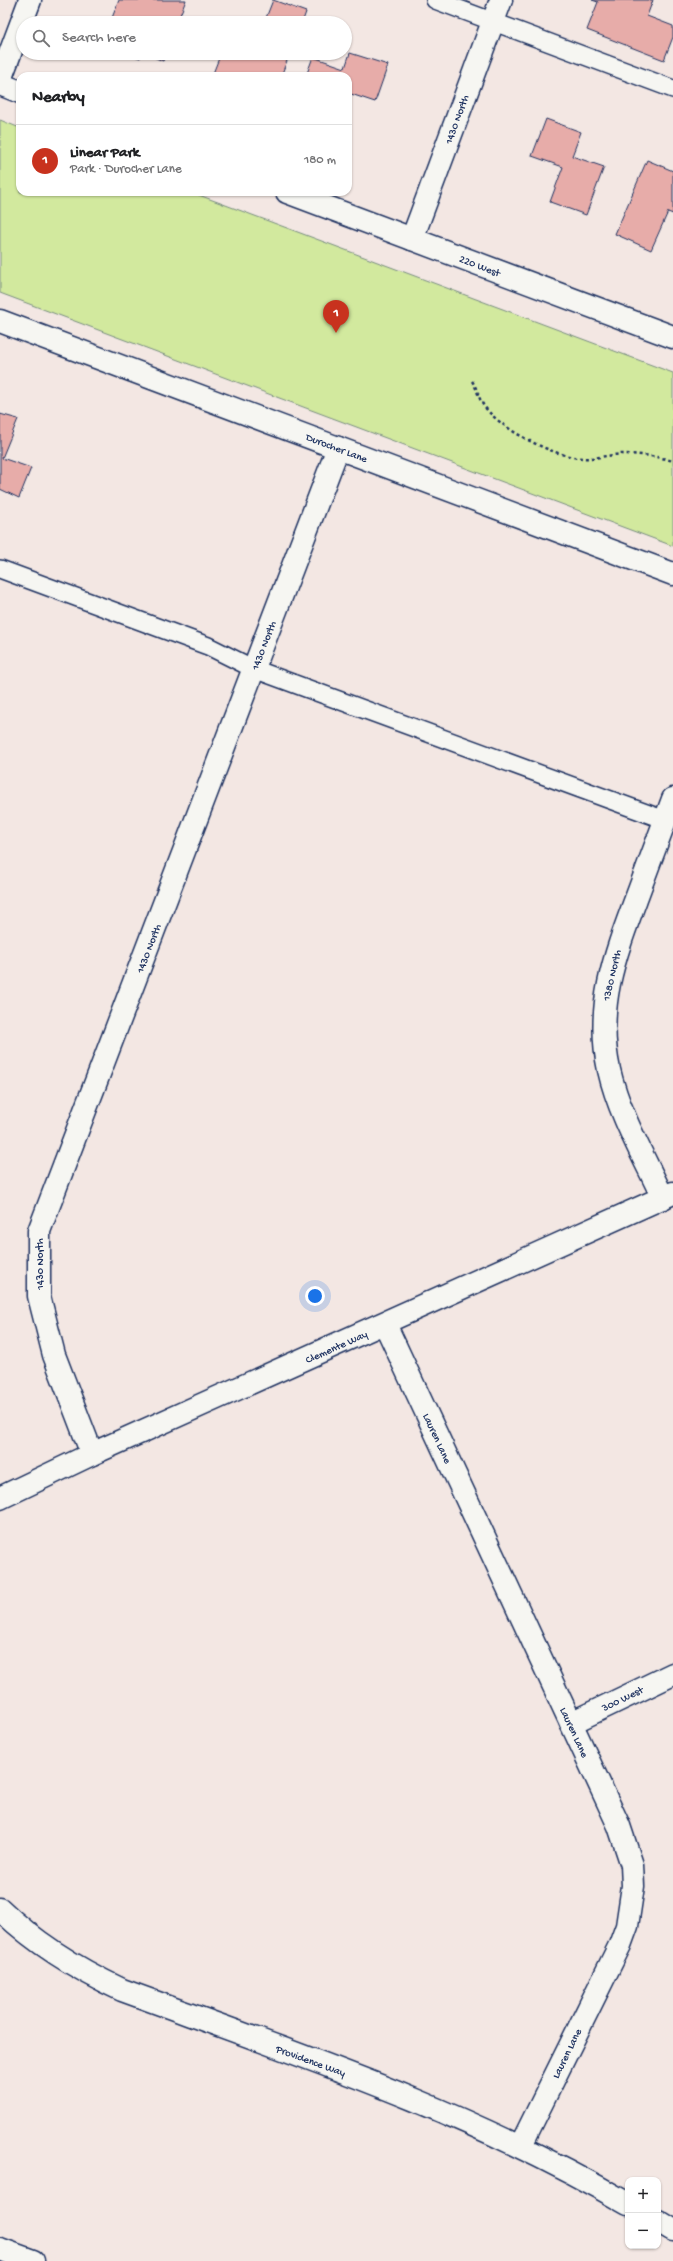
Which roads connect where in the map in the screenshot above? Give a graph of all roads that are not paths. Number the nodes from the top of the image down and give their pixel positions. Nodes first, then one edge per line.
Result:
1 (30, 0) edge
2 (435, 0) edge
3 (501, 0) edge
4 (24, 16) edge
5 (493, 21) junction
6 (16, 37) edge
7 (0, 80) edge
8 (0, 84) edge
9 (673, 89) edge
10 (16, 90) edge
11 (298, 196) edge
12 (412, 239) junction
13 (0, 321) edge
14 (673, 337) edge
15 (338, 448) junction
16 (0, 569) edge
17 (673, 574) edge
18 (254, 669) junction
19 (673, 799) edge
20 (665, 820) junction
21 (668, 1196) edge
22 (385, 1324) junction
23 (92, 1454) junction
24 (0, 1498) edge
25 (673, 1674) edge
26 (571, 1723) junction
27 (0, 1909) edge
28 (521, 2145) junction
29 (625, 2202) edge
30 (661, 2223) edge
31 (673, 2230) edge
32 (0, 2249) edge
33 (33, 2261) edge

1 - 4 street
2 - 5 lane
3 - 5 street, 1430 North
5 - 9 lane
5 - 12 street, 1430 North
6 - 7 street
8 - 10 street
11 - 12 street, 220 West
12 - 14 street, 220 West
13 - 15 street, Durocher Lane
15 - 17 street, Durocher Lane
15 - 18 street, 1430 North
16 - 18 lane
18 - 20 lane
18 - 23 street, 1430 North
19 - 20 street, 1380 North
20 - 21 street, 1380 North
21 - 22 street, Clemente Way
22 - 23 street, Clemente Way
22 - 26 street, Lauren Lane
23 - 24 street, Clemente Way
25 - 26 street, 300 West
26 - 28 street, Lauren Lane
27 - 28 street, Providence Way
28 - 29 street, Providence Way
30 - 31 street
32 - 33 street

